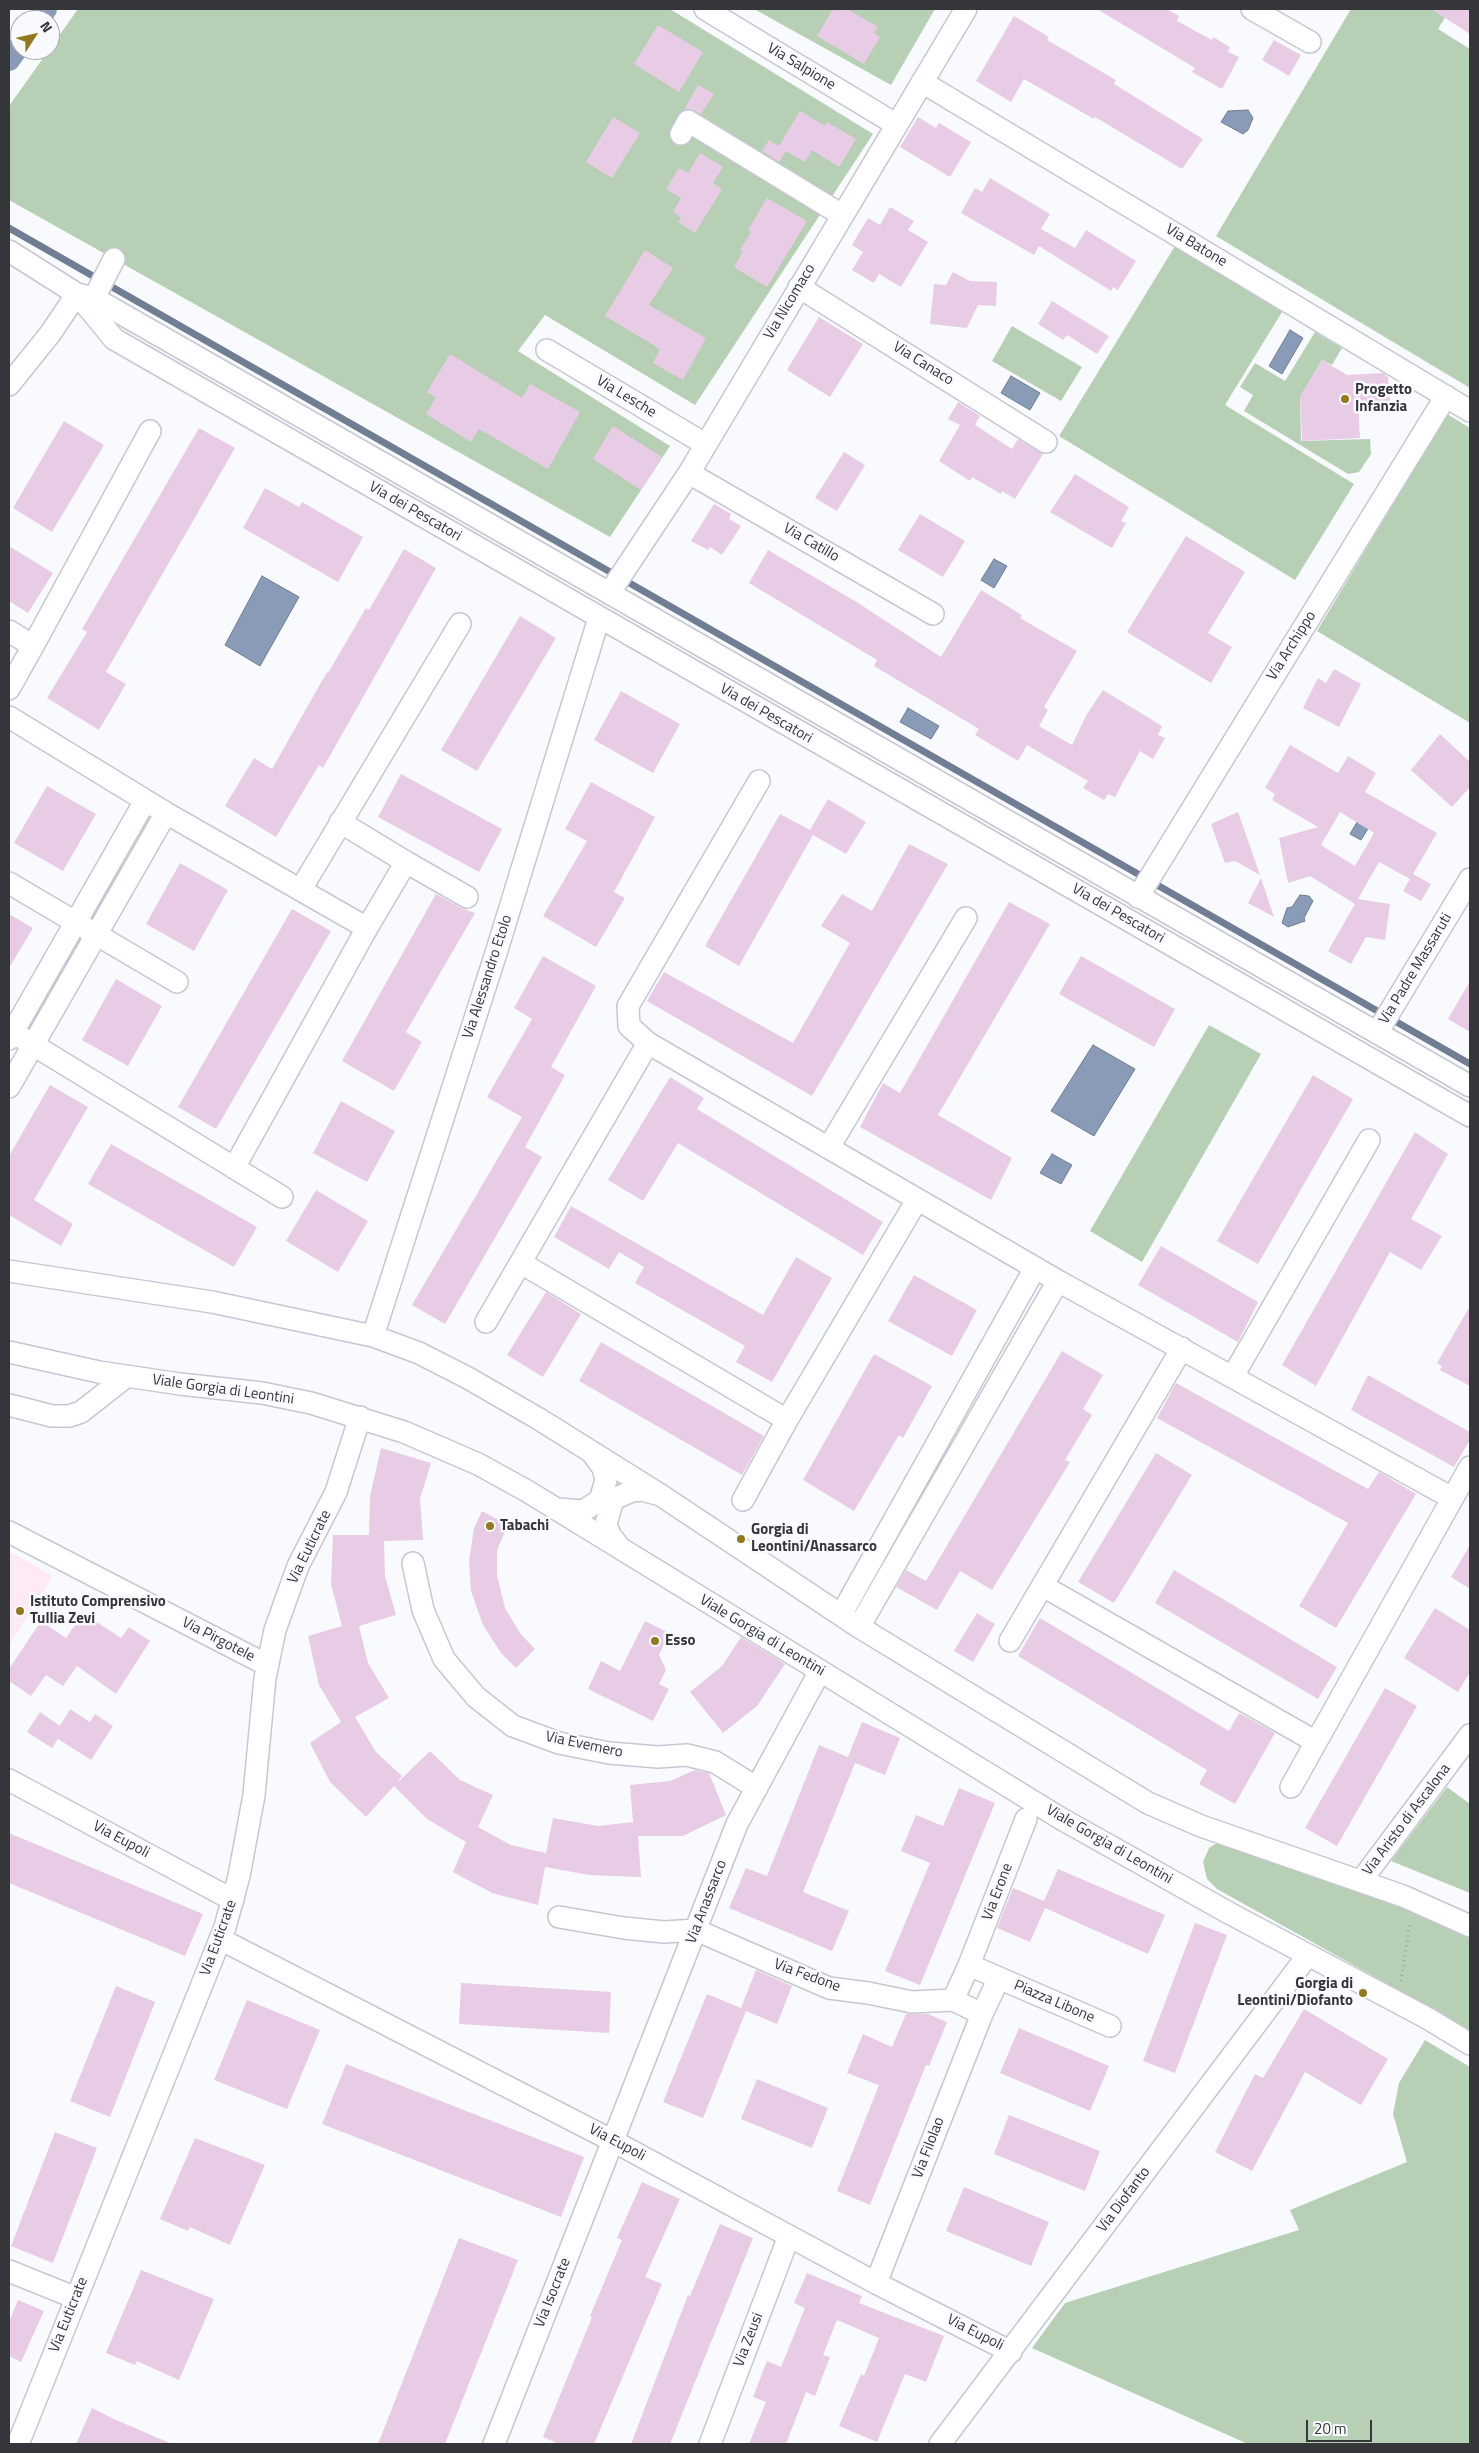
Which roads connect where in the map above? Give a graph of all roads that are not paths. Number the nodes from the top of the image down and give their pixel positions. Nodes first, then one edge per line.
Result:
1 (705, 9) edge
2 (966, 9) edge
3 (1252, 9) edge
4 (1310, 42) dead end
5 (922, 82) junction
6 (897, 125) junction
7 (681, 134) dead end
8 (842, 215) junction
9 (9, 252) edge
10 (112, 263) dead end
11 (799, 287) junction
12 (90, 294) junction
13 (548, 350) dead end
14 (9, 385) edge
15 (1446, 396) junction
16 (1470, 411) edge
17 (150, 430) dead end
18 (1046, 442) dead end
19 (705, 444) junction
20 (689, 473) junction
21 (617, 582) junction
22 (933, 614) dead end
23 (598, 618) junction
24 (460, 624) dead end
25 (9, 631) edge
26 (33, 646) junction
27 (9, 689) edge
28 (9, 717) edge
29 (759, 781) dead end
30 (145, 801) junction
31 (166, 814) junction
32 (340, 822) junction
33 (406, 862) junction
34 (1470, 879) edge
35 (9, 883) edge
36 (301, 889) junction
37 (1141, 893) junction
38 (467, 897) dead end
39 (966, 918) dead end
40 (76, 922) junction
41 (367, 928) junction
42 (97, 934) junction
43 (177, 982) dead end
44 (1385, 1021) junction
45 (10, 1033) edge
46 (648, 1043) junction
47 (33, 1045) junction
48 (1470, 1086) edge
49 (9, 1087) edge
50 (1470, 1116) edge
51 (1370, 1140) dead end
52 (829, 1147) junction
53 (234, 1168) junction
54 (282, 1197) dead end
55 (917, 1200) junction
56 (521, 1263) junction
57 (1035, 1268) junction
58 (9, 1271) edge
59 (1058, 1281) junction
60 (486, 1322) dead end
61 (373, 1336) junction
62 (992, 1344) junction
63 (1182, 1348) junction
64 (9, 1352) edge
65 (1014, 1356) junction
66 (127, 1376) junction
67 (1233, 1376) junction
68 (9, 1405) edge
69 (360, 1417) junction
70 (787, 1420) junction
71 (946, 1428) junction
72 (967, 1439) junction
73 (588, 1450) junction
74 (1470, 1467) edge
75 (662, 1496) junction
76 (1452, 1498) junction
77 (743, 1500) dead end
78 (902, 1506) junction
79 (555, 1508) junction
80 (922, 1518) junction
81 (9, 1532) edge
82 (623, 1552) junction
83 (413, 1563) dead end
84 (1043, 1586) junction
85 (841, 1615) junction
86 (859, 1627) junction
87 (1010, 1641) dead end
88 (267, 1665) junction
89 (820, 1671) junction
90 (1470, 1736) edge
91 (1316, 1742) junction
92 (9, 1780) edge
93 (1291, 1786) dead end
94 (757, 1788) junction
95 (1026, 1819) dead end
96 (1361, 1881) junction
97 (233, 1900) junction
98 (559, 1917) dead end
99 (1470, 1926) edge
100 (696, 1930) junction
101 (220, 1940) junction
102 (1308, 1956) junction
103 (970, 1965) junction
104 (998, 1978) junction
105 (953, 2000) junction
106 (982, 2014) junction
107 (1110, 2026) dead end
108 (1470, 2044) edge
109 (613, 2141) junction
110 (789, 2236) junction
111 (9, 2271) edge
112 (876, 2283) junction
113 (76, 2298) junction
114 (1011, 2352) junction
115 (18, 2444) edge
116 (494, 2444) edge
117 (710, 2444) edge
118 (940, 2444) edge

1 - 6 street, Via Salpione
2 - 5 street, Via Nicomaco
3 - 4 street
5 - 6 street, Via Nicomaco
5 - 15 street, Via Batone
6 - 8 street, Via Nicomaco
7 - 8 street
8 - 11 street, Via Nicomaco
9 - 12 street, Via dei Pescatori
10 - 12 street
11 - 18 street, Via Canaco
11 - 19 street, Via Nicomaco
12 - 14 street
12 - 21 street, Via dei Pescatori
12 - 23 street, Via dei Pescatori
13 - 19 street, Via Lesche
15 - 16 street, Via Batone
15 - 37 street, Via Archippo
17 - 26 street
19 - 20 street, Via Nicomaco
20 - 21 street, Via Nicomaco
20 - 22 street, Via Catillo
21 - 37 street, Via dei Pescatori
23 - 50 street, Via dei Pescatori
23 - 61 street, Via Alessandro Etolo
24 - 32 street
25 - 26 street
26 - 27 street
28 - 30 street
29 - 46 street
30 - 31 street
30 - 40 street
31 - 36 street
31 - 42 street
32 - 33 street
32 - 36 street
33 - 38 street
33 - 41 street
34 - 44 street, Via Padre Massaruti
35 - 40 street
36 - 41 street
37 - 44 street, Via dei Pescatori
39 - 52 street
40 - 42 street
40 - 45 street
41 - 53 street
42 - 43 street
42 - 47 street
44 - 48 street, Via dei Pescatori
45 - 47 street
46 - 52 street
46 - 56 street
47 - 49 street
47 - 53 street
51 - 67 street
52 - 55 street
53 - 54 street
55 - 57 street
55 - 70 street
56 - 60 street
56 - 70 street
57 - 59 street
57 - 62 street
58 - 61 street
59 - 63 street
59 - 65 street
61 - 73 street
62 - 65 street
62 - 71 street
63 - 67 street
63 - 84 street
64 - 66 street, Viale Gorgia di Leontini
65 - 72 street
66 - 68 street
66 - 69 street, Viale Gorgia di Leontini
67 - 76 street
69 - 79 street, Viale Gorgia di Leontini
69 - 88 street, Via Euticrate
70 - 77 street
71 - 72 street
71 - 78 street
72 - 80 street
73 - 75 street
73 - 79 street
74 - 76 street
75 - 82 street
75 - 85 street
76 - 91 street
78 - 80 street
78 - 85 street
79 - 82 street, Viale Gorgia di Leontini
80 - 86 street
81 - 88 street, Via Pirgotele
82 - 89 street, Viale Gorgia di Leontini
83 - 94 street, Via Evemero
84 - 87 street
84 - 91 street
85 - 86 street
86 - 96 street
88 - 97 street, Via Euticrate
89 - 94 street, Via Anassarco
89 - 102 street, Viale Gorgia di Leontini
90 - 96 street, Via Aristo di Ascalona
91 - 93 street
92 - 97 street, Via Eupoli
94 - 100 street, Via Anassarco
95 - 103 street, Via Erone
96 - 99 street
97 - 101 street, Via Euticrate
98 - 100 street
100 - 105 street, Via Fedone
100 - 109 street, Via Anassarco
101 - 109 street, Via Eupoli
101 - 113 street, Via Euticrate
102 - 108 street, Viale Gorgia di Leontini
102 - 114 street, Via Diofanto
103 - 104 street, Piazza Libone
103 - 105 street
104 - 106 street, Piazza Libone
104 - 107 street, Piazza Libone
105 - 106 street
106 - 112 street, Via Filolao
109 - 110 street, Via Eupoli
109 - 116 street, Via Isocrate
110 - 112 street, Via Eupoli
110 - 117 street, Via Zeusi
111 - 113 street
112 - 114 street, Via Eupoli
113 - 115 street, Via Euticrate
114 - 118 street, Via Diofanto

